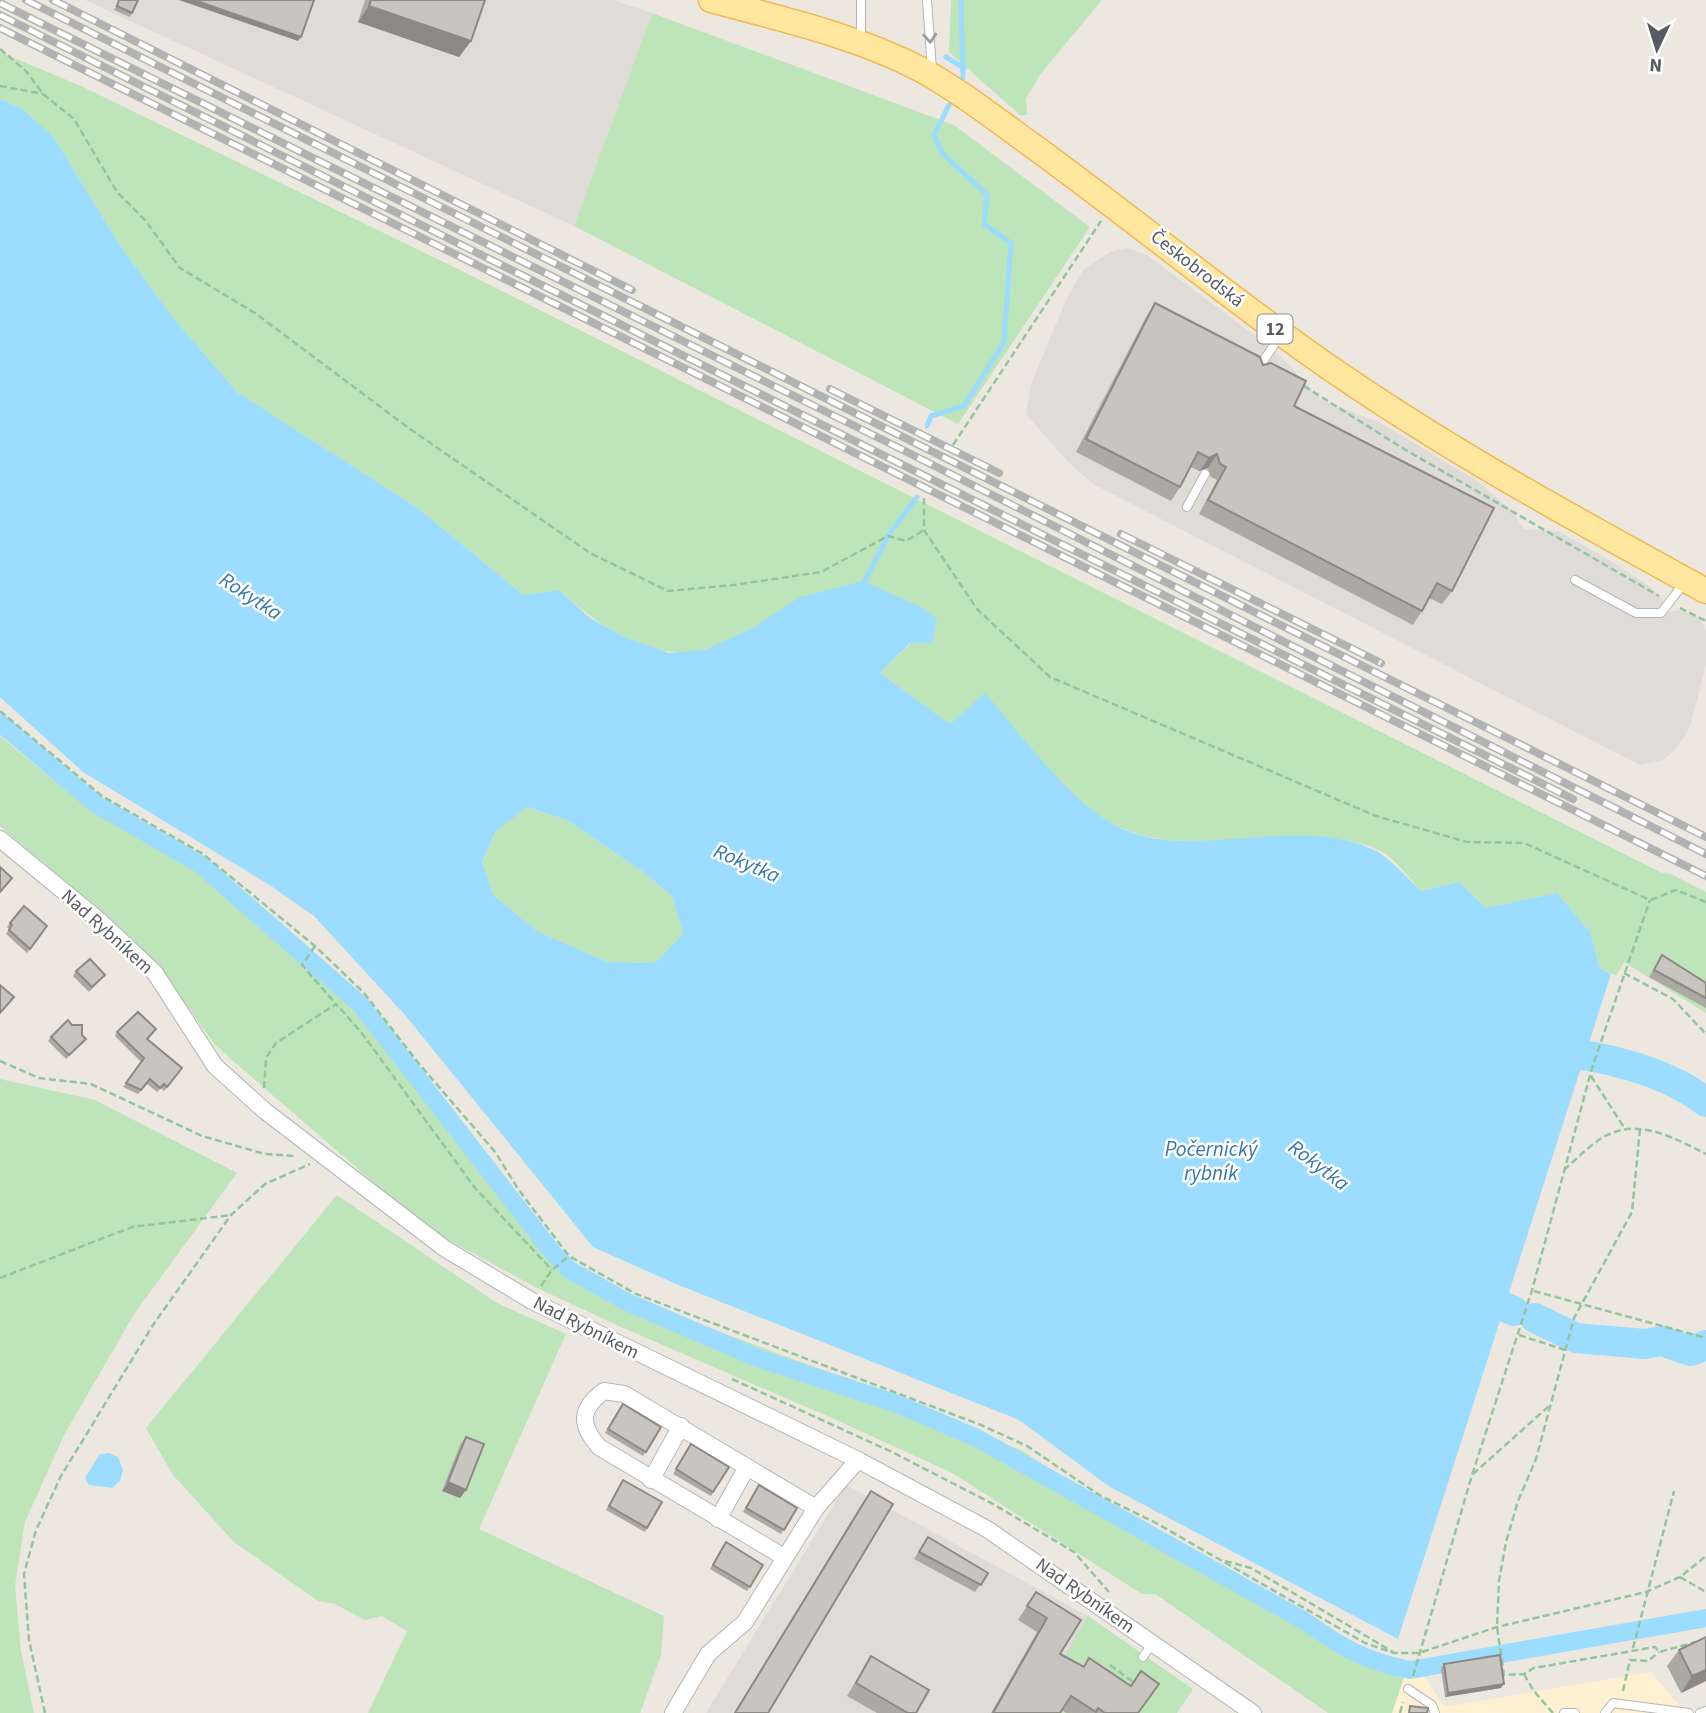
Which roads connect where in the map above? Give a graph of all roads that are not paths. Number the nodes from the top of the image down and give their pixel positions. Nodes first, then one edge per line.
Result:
1 (711, 0) edge
2 (862, 0) edge
3 (927, 0) edge
4 (861, 44) junction
5 (932, 77) junction
6 (1281, 334) junction
7 (1256, 373) edge
8 (1205, 474) dead end
9 (1187, 507) dead end
10 (1575, 580) dead end
11 (1696, 586) edge
12 (0, 839) edge
13 (681, 1426) junction
14 (858, 1460) junction
15 (747, 1467) junction
16 (651, 1480) junction
17 (816, 1508) junction
18 (718, 1519) junction
19 (784, 1557) junction
20 (1409, 1687) road end
21 (1706, 1711) edge
22 (673, 1713) edge
23 (1253, 1713) edge
24 (1435, 1713) edge
25 (1564, 1713) edge
26 (1575, 1713) edge
27 (1605, 1713) edge
28 (1689, 1713) edge
29 (1700, 1713) edge

1 - 4 main road, Českobrodská / 12
2 - 4 lane
3 -> 5 lane
4 - 5 main road, Českobrodská / 12
5 - 6 main road, Českobrodská / 12
6 - 7 lane
6 - 11 main road, Českobrodská / 12
8 - 9 lane
10 - 11 lane
12 - 14 street, Nad Rybníkem
13 - 15 street
13 - 16 street
13 - 16 street
14 - 17 street
14 - 23 street, Nad Rybníkem
15 - 17 street
15 - 18 street
16 - 18 street
17 - 19 street
18 - 19 street
19 - 22 street
20 - 24 lane
21 - 29 lane
25 - 26 lane
27 - 28 lane

